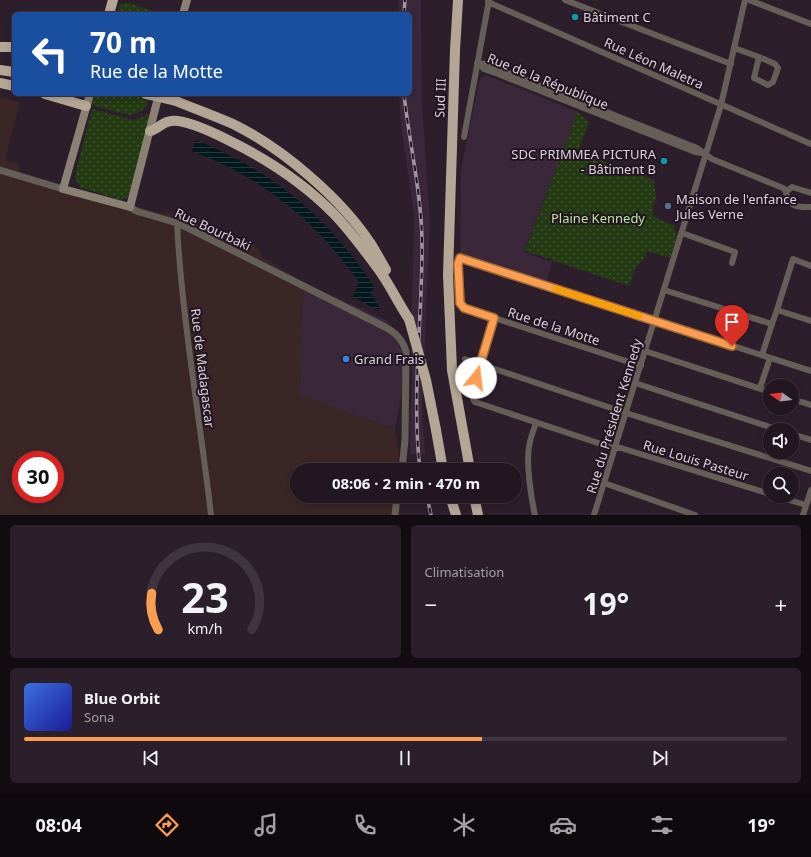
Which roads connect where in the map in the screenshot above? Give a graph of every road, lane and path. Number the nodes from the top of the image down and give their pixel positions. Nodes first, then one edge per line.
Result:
1 (113, 0) edge
2 (187, 0) edge
3 (565, 0) edge
4 (745, 0) edge
5 (749, 0) edge
6 (488, 1) edge
7 (457, 2) edge
8 (110, 12) edge
9 (184, 12) edge
10 (811, 24) edge
11 (12, 46) edge
12 (0, 48) edge
13 (734, 48) junction
14 (759, 57) junction
15 (477, 63) junction
16 (731, 64) junction
17 (0, 70) edge
18 (12, 72) edge
19 (0, 83) edge
20 (12, 86) edge
21 (52, 96) edge
22 (89, 96) edge
23 (155, 96) edge
24 (159, 96) edge
25 (721, 105) junction
26 (86, 106) junction
27 (150, 131) junction
28 (464, 137) dead end
29 (811, 144) edge
30 (704, 154) junction
31 (0, 170) edge
32 (63, 189) junction
33 (787, 191) junction
34 (811, 193) edge
35 (811, 207) edge
36 (130, 208) junction
37 (177, 223) junction
38 (682, 233) junction
39 (732, 263) dead end
40 (811, 266) edge
41 (664, 290) junction
42 (776, 310) junction
43 (494, 318) junction
44 (409, 319) junction
45 (655, 321) junction
46 (811, 321) edge
47 (772, 324) junction
48 (645, 351) junction
49 (762, 355) junction
50 (770, 358) junction
51 (465, 359) dead end
52 (481, 364) junction
53 (641, 366) junction
54 (811, 371) edge
55 (635, 383) junction
56 (760, 388) junction
57 (763, 389) edge
58 (799, 401) edge
59 (811, 405) edge
60 (626, 412) junction
61 (536, 423) junction
62 (763, 425) edge
63 (799, 436) edge
64 (811, 440) edge
65 (615, 449) junction
66 (403, 463) edge
67 (442, 463) edge
68 (469, 463) edge
69 (811, 471) edge
70 (604, 483) junction
71 (811, 490) edge
72 (763, 492) edge
73 (396, 503) edge
74 (452, 503) edge
75 (475, 503) edge
76 (799, 503) edge
77 (806, 505) junction
78 (211, 515) edge
79 (395, 515) edge
80 (456, 515) edge
81 (478, 515) edge
82 (535, 515) edge
83 (594, 515) edge
84 (695, 515) edge
85 (803, 515) edge

1 - 8 highway
2 - 9 main road
3 - 16 street
4 - 13 street, Rue du Président Kennedy
5 - 10 street
6 - 15 street
6 - 25 street, Rue Léon Maletra
7 - 68 highway, Sud III
11 - 12 highway
13 - 14 street
13 - 16 street, Rue du Président Kennedy
14 - 14 street
15 - 28 street
15 - 30 street, Rue de la République
16 - 25 street, Rue du Président Kennedy
17 - 18 highway
19 - 20 highway
21 - 26 highway
22 - 26 main road
23 - 44 highway, bridge
24 - 27 main road
25 - 29 street, Rue Léon Maletra
25 - 30 street, Rue du Président Kennedy
26 - 32 main road
27 - 36 main road
27 - 44 highway
30 - 33 street, Rue de la République
30 - 38 street, Rue du Président Kennedy
31 - 32 street, Rue Bourbaki
32 - 36 main road, Rue Bourbaki
33 - 34 street, Rue de la République
33 - 35 street
36 - 37 street, Rue Bourbaki
37 - 66 street, Rue Bourbaki
37 - 78 street, Rue de Madagascar
38 - 39 street
38 - 41 street, Rue du Président Kennedy
40 - 42 street
41 - 45 street, Rue du Président Kennedy
41 - 47 street
42 - 46 street
42 - 47 street
43 - 45 street, Rue de la Motte
43 - 52 street
43 - 53 street, Rue de la Motte
44 - 67 highway, bridge
45 - 48 street, Rue du Président Kennedy
45 - 49 street
47 - 49 street
48 - 53 street, Rue du Président Kennedy
48 - 56 street
49 - 50 street
50 - 54 street
50 - 56 street
51 - 52 street
52 - 60 street
52 - 61 street, Rue Louis Pasteur
53 - 55 street, Rue du Président Kennedy
55 - 60 street, Rue du Président Kennedy
55 - 62 street
56 - 57 street
58 - 59 street
60 - 65 street, Rue du Président Kennedy
60 - 69 street
61 - 65 street, Rue Louis Pasteur
61 - 82 street
63 - 64 street
65 - 70 street, Rue du Président Kennedy
65 - 72 street, Rue Louis Pasteur
70 - 83 street, Rue du Président Kennedy
70 - 84 street
71 - 77 street
73 - 79 street
74 - 80 highway
75 - 81 highway
76 - 77 street
77 - 85 street

